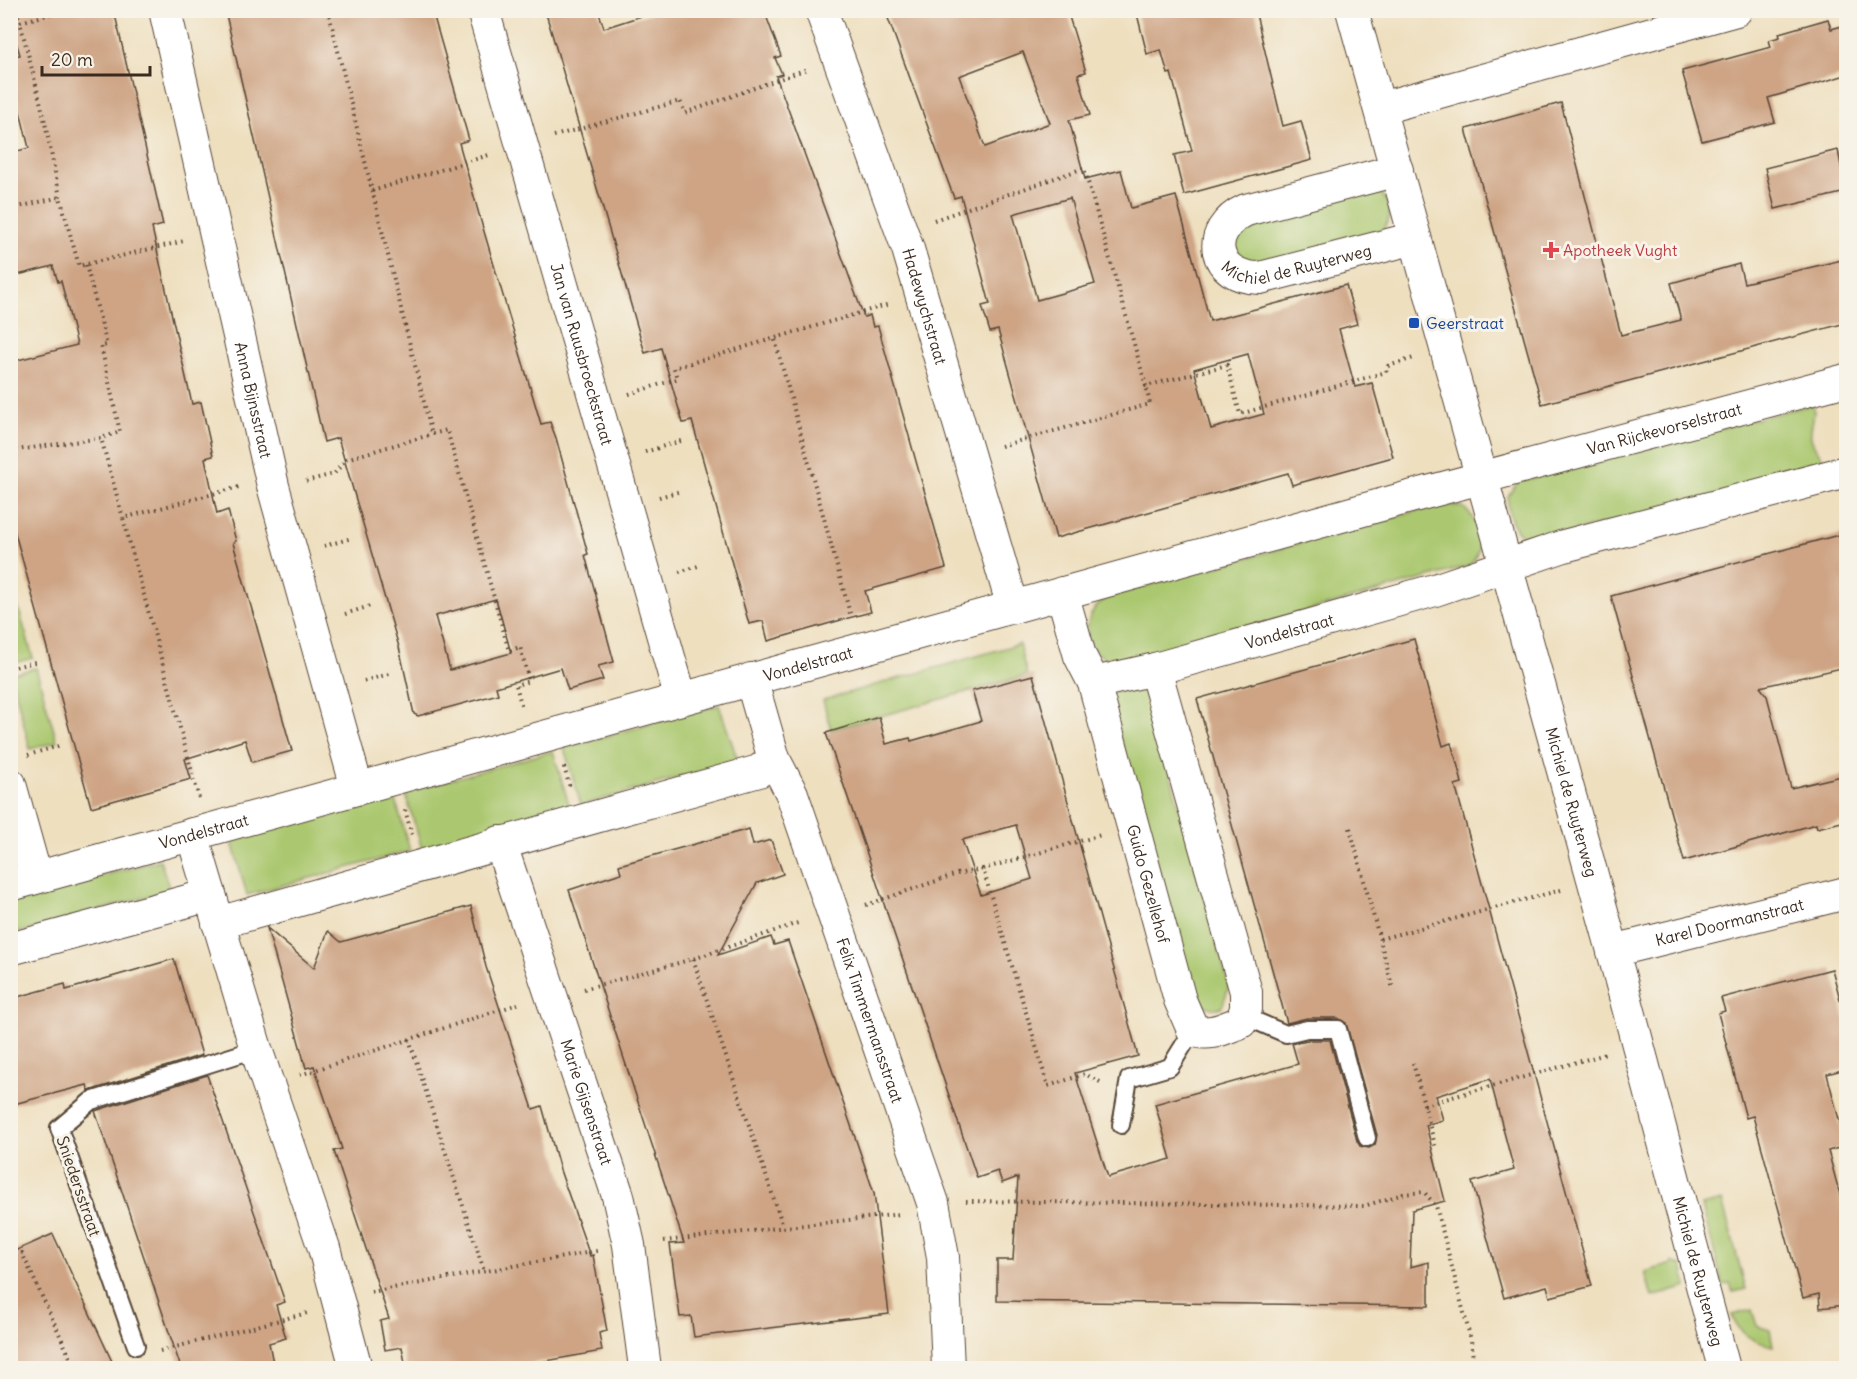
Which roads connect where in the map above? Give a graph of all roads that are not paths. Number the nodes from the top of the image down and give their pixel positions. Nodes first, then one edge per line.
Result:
1 (165, 10) edge
2 (483, 10) edge
3 (821, 10) edge
4 (1352, 10) edge
5 (1736, 10) edge
6 (1381, 108) junction
7 (1397, 170) junction
8 (1415, 238) junction
9 (1846, 380) edge
10 (1846, 472) edge
11 (1481, 477) junction
12 (1506, 566) junction
13 (1062, 593) junction
14 (1013, 607) junction
15 (1155, 669) junction
16 (751, 679) junction
17 (1094, 682) junction
18 (681, 699) junction
19 (774, 759) junction
20 (16, 770) edge
21 (357, 788) junction
22 (200, 832) junction
23 (500, 842) junction
24 (23, 881) edge
25 (1846, 893) edge
26 (214, 909) junction
27 (10, 950) edge
28 (1613, 951) junction
29 (1244, 1016) junction
30 (1192, 1030) junction
31 (256, 1049) junction
32 (1121, 1125) dead end
33 (1367, 1138) dead end
34 (143, 1350) road end
35 (356, 1368) edge
36 (645, 1368) edge
37 (948, 1368) edge
38 (1724, 1368) edge

1 - 21 street, Anna Bijnsstraat
2 - 18 street, Jan van Ruusbroeckstraat
3 - 14 street, Hadewychstraat
4 - 6 street, Michiel de Ruyterweg
5 - 6 street
6 - 7 street, Michiel de Ruyterweg
7 - 8 street, Michiel de Ruyterweg
7 - 8 street, Michiel de Ruyterweg
8 - 11 street, Michiel de Ruyterweg
9 - 11 street, Van Rijckevorselstraat
10 - 12 street
11 - 12 street, Michiel de Ruyterweg
11 - 13 street, Vondelstraat
12 - 15 street, Vondelstraat
12 - 28 street, Michiel de Ruyterweg
13 - 14 street, Vondelstraat
13 - 17 street
14 - 16 street, Vondelstraat
15 - 17 street, Vondelstraat
15 - 29 street
16 - 18 street, Vondelstraat
16 - 19 street, Felix Timmermansstraat
17 - 30 street, Guido Gezellehof
18 - 21 street, Vondelstraat
19 - 23 street
19 - 37 street, Felix Timmermansstraat
20 - 24 street
21 - 22 street, Vondelstraat
22 - 24 street, Vondelstraat
22 - 26 street
23 - 26 street
23 - 36 street, Marie Gijsenstraat
25 - 28 street, Karel Doormanstraat
26 - 27 street
26 - 31 street
28 - 38 street, Michiel de Ruyterweg
29 - 30 street
29 - 33 lane
30 - 32 lane
31 - 34 lane, Sniedersstraat
31 - 35 street

